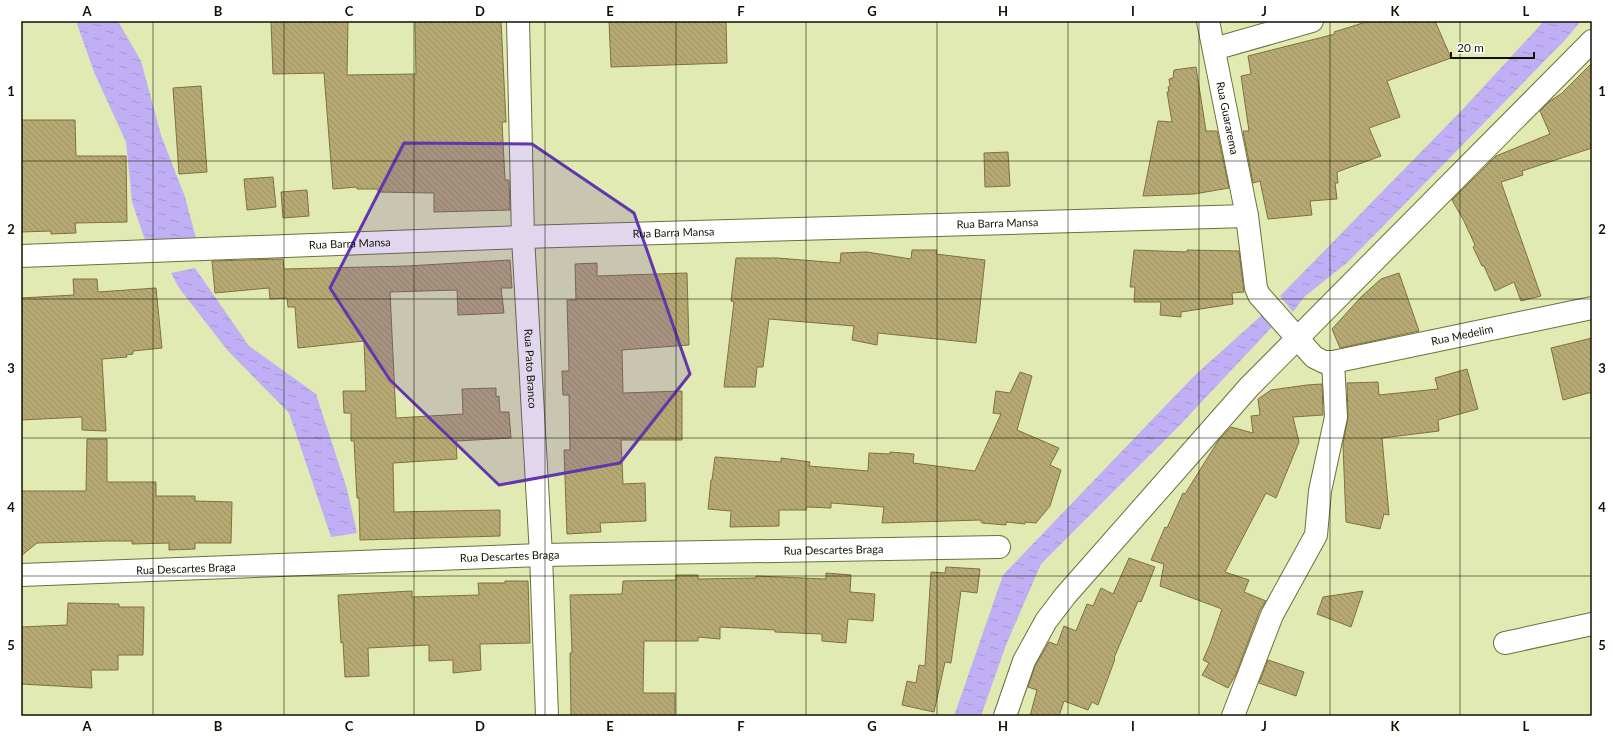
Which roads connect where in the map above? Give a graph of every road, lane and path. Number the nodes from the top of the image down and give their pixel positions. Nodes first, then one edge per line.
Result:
1 (518, 21) edge
2 (1208, 21) edge
3 (1312, 21) edge
4 (1592, 40) edge
5 (1214, 49) junction
6 (1247, 216) junction
7 (523, 237) junction
8 (21, 256) edge
9 (1592, 308) edge
10 (1295, 336) junction
11 (1333, 362) junction
12 (999, 547) dead end
13 (541, 555) junction
14 (21, 575) edge
15 (1592, 624) edge
16 (1505, 643) dead end
17 (547, 716) edge
18 (1005, 716) edge
19 (1233, 716) edge

1 - 7 street, Rua Pato Branco
2 - 5 street, Rua Guararema
3 - 5 street
4 - 10 street
5 - 6 street, Rua Guararema
6 - 7 street, Rua Barra Mansa
6 - 10 street
7 - 8 street, Rua Barra Mansa
7 - 13 street, Rua Pato Branco
9 - 11 street, Rua Medelim
10 - 11 street
10 - 18 street
11 - 19 street
12 - 13 street, Rua Descartes Braga
13 - 14 street, Rua Descartes Braga
13 - 17 street, Rua Pato Branco
15 - 16 street

